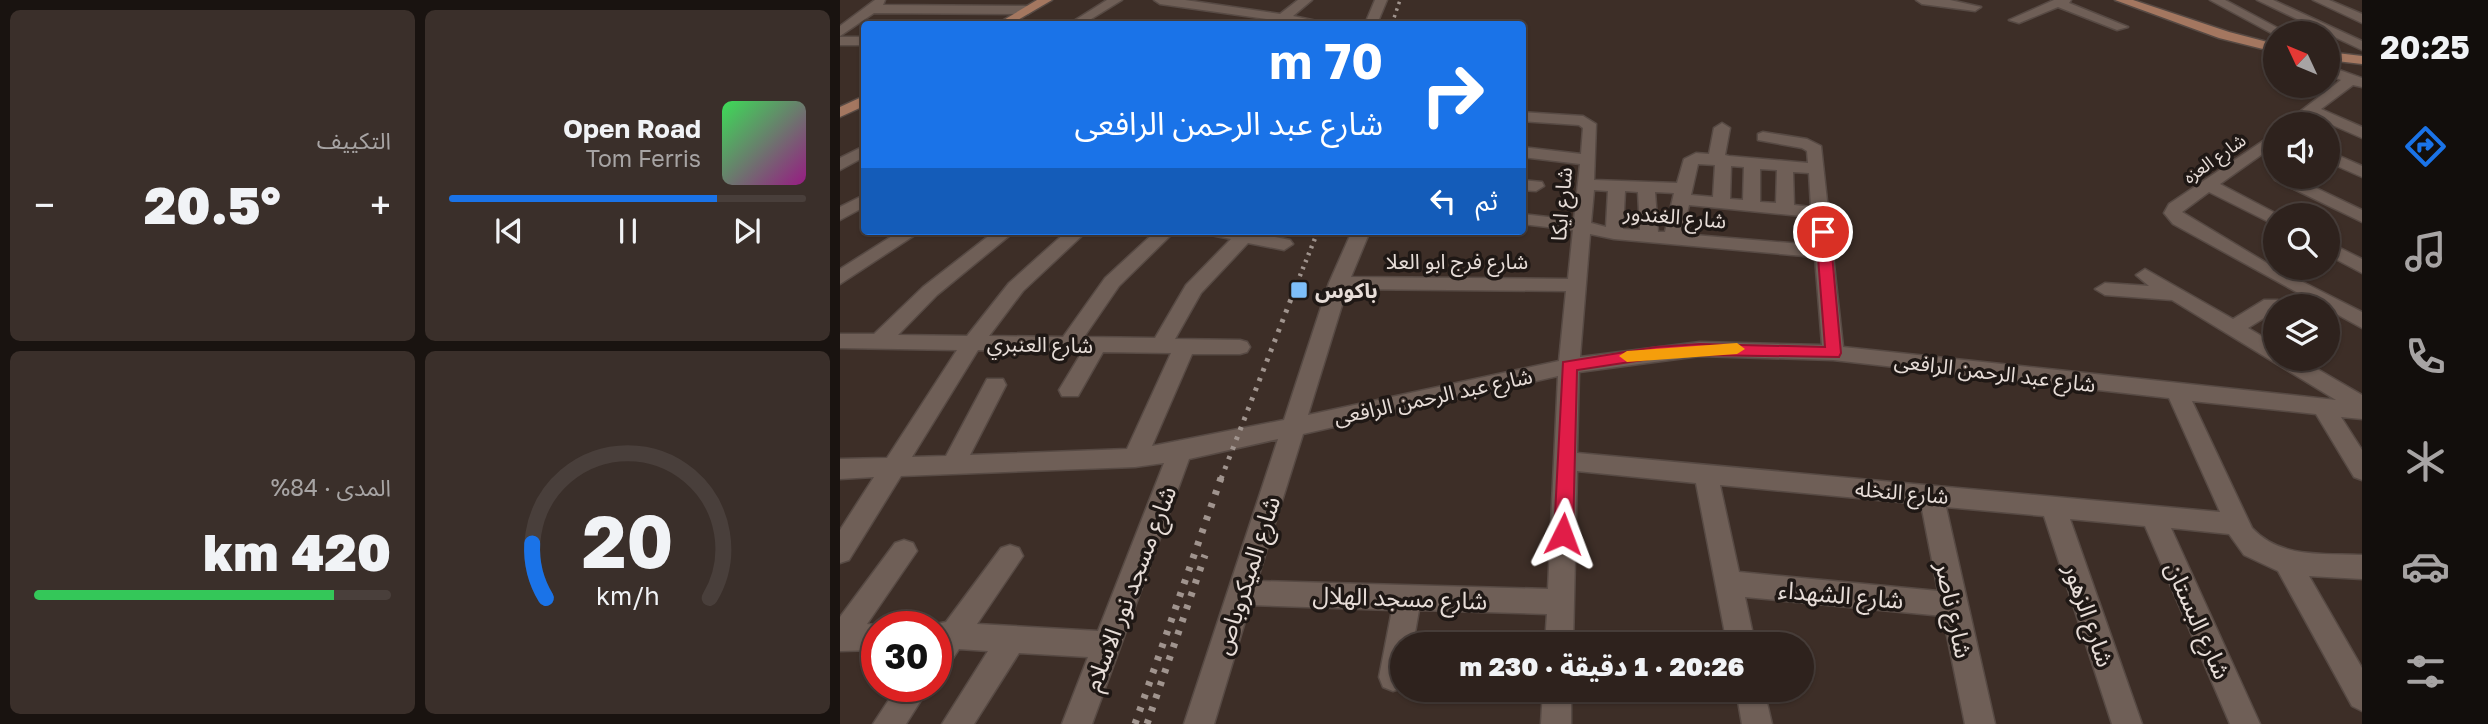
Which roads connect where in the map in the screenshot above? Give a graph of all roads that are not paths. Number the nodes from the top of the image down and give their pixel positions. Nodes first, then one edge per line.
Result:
1 (883, 0) edge
2 (943, 0) edge
3 (1046, 0) edge
4 (1116, 0) edge
5 (1245, 0) edge
6 (1306, 0) edge
7 (1381, 0) edge
8 (1923, 0) edge
9 (2121, 0) edge
10 (2152, 0) edge
11 (2216, 0) edge
12 (2263, 0) edge
13 (2319, 0) edge
14 (1170, 1) edge
15 (2061, 1) edge
16 (1976, 7) edge
17 (871, 9) junction
18 (2039, 9) junction
19 (906, 10) junction
20 (930, 10) junction
21 (1028, 10) junction
22 (1230, 11) junction
23 (2293, 14) junction
24 (2251, 17) junction
25 (1282, 18) junction
26 (2362, 19) edge
27 (2015, 20) dead end
28 (890, 21) edge
29 (1008, 21) edge
30 (1080, 21) edge
31 (1215, 21) edge
32 (1304, 21) edge
33 (1372, 21) edge
34 (2072, 21) dead end
35 (2263, 23) edge
36 (2122, 27) dead end
37 (840, 32) edge
38 (2263, 34) edge
39 (861, 40) edge
40 (840, 41) edge
41 (2340, 44) edge
42 (2263, 45) edge
43 (2362, 46) edge
44 (2340, 57) edge
45 (2362, 60) edge
46 (2352, 81) edge
47 (2362, 98) edge
48 (861, 102) edge
49 (2310, 110) junction
50 (2307, 112) edge
51 (840, 113) edge
52 (1526, 116) edge
53 (1722, 128) dead end
54 (2362, 133) edge
55 (1763, 137) dead end
56 (2263, 147) edge
57 (840, 149) edge
58 (1526, 152) edge
59 (861, 153) edge
60 (861, 154) edge
61 (1719, 159) junction
62 (1588, 160) junction
63 (2246, 160) junction
64 (1752, 162) junction
65 (2340, 162) edge
66 (840, 165) edge
67 (1785, 165) junction
68 (2263, 168) edge
69 (1817, 169) junction
70 (2362, 172) edge
71 (1586, 185) junction
72 (2209, 185) junction
73 (1617, 186) junction
74 (1646, 187) junction
75 (2305, 189) edge
76 (1682, 194) junction
77 (861, 202) edge
78 (1721, 203) junction
79 (1751, 206) junction
80 (1785, 209) junction
81 (1821, 212) junction
82 (2263, 214) edge
83 (840, 215) edge
84 (2362, 217) edge
85 (1526, 219) edge
86 (1582, 226) junction
87 (1614, 234) junction
88 (906, 235) edge
89 (1001, 235) edge
90 (1074, 235) edge
91 (1162, 235) edge
92 (1246, 235) edge
93 (1251, 235) edge
94 (1359, 235) edge
95 (1649, 237) junction
96 (1672, 239) junction
97 (1284, 244) dead end
98 (1825, 251) junction
99 (2340, 255) edge
100 (2362, 267) edge
101 (2145, 275) dead end
102 (840, 278) edge
103 (1339, 283) junction
104 (1575, 285) junction
105 (2105, 289) dead end
106 (2177, 295) junction
107 (2263, 310) edge
108 (2362, 321) edge
109 (2233, 328) junction
110 (840, 341) edge
111 (880, 341) junction
112 (972, 342) junction
113 (1068, 345) junction
114 (1097, 345) junction
115 (1161, 346) junction
116 (1185, 346) junction
117 (1240, 347) dead end
118 (2263, 347) edge
119 (1833, 353) junction
120 (1569, 366) junction
121 (2304, 371) edge
122 (995, 385) dead end
123 (1070, 390) dead end
124 (2178, 393) junction
125 (2362, 405) edge
126 (2323, 407) junction
127 (2362, 411) edge
128 (1294, 426) junction
129 (1180, 452) junction
130 (1135, 458) junction
131 (1567, 461) junction
132 (952, 466) junction
133 (893, 468) junction
134 (840, 469) edge
135 (2362, 470) edge
136 (1706, 474) junction
137 (1931, 495) junction
138 (2053, 506) junction
139 (2153, 516) junction
140 (2238, 524) junction
141 (904, 551) dead end
142 (840, 552) edge
143 (1010, 556) dead end
144 (2286, 561) junction
145 (2362, 567) edge
146 (1728, 583) junction
147 (1240, 593) junction
148 (1408, 598) junction
149 (1560, 602) junction
150 (1954, 605) junction
151 (952, 627) edge
152 (1402, 632) edge
153 (1559, 632) edge
154 (1738, 632) edge
155 (952, 634) edge
156 (861, 637) edge
157 (841, 638) edge
158 (1013, 638) junction
159 (1107, 645) junction
160 (2352, 664) edge
161 (2362, 696) edge
162 (904, 702) edge
163 (1557, 702) edge
164 (1752, 702) edge
165 (887, 724) edge
166 (957, 724) edge
167 (1077, 724) edge
168 (1199, 724) edge
169 (1556, 724) edge
170 (1757, 724) edge
171 (1980, 724) edge
172 (2127, 724) edge
173 (2245, 724) edge

1 - 17 street
2 - 20 street
3 - 21 main road
4 - 30 street
5 - 22 street
6 - 25 street
7 - 33 street
8 - 16 street
9 - 42 main road
10 - 38 main road
11 - 24 street
12 - 23 street
13 - 26 street
14 - 22 street
15 - 18 street
15 - 36 street
17 - 19 street
17 - 37 street
18 - 27 street
18 - 34 street
19 - 20 street
19 - 28 street
20 - 21 street
21 - 29 main road
22 - 25 street
22 - 31 street
23 - 24 street
23 - 43 street
24 - 35 street
25 - 32 street
39 - 40 street
41 - 43 main road
44 - 45 main road
46 - 47 street
46 - 49 street
48 - 51 main road
49 - 50 street
49 - 54 street
52 - 62 street, شارع ايكا
53 - 61 street
55 - 69 street
56 - 63 street, شارع العزه
57 - 59 street
58 - 62 street
60 - 66 street
61 - 64 street
61 - 76 street
61 - 78 street
62 - 71 street, شارع ايكا
63 - 68 street
63 - 72 street, شارع العزه
64 - 67 street
64 - 79 street
65 - 70 street
67 - 69 street
67 - 80 street
69 - 81 street
71 - 73 street
71 - 86 street, شارع ايكا
72 - 82 street
72 - 108 street, شارع العزه
73 - 74 street
73 - 87 street
74 - 76 street
74 - 95 street
75 - 84 street
76 - 78 street
76 - 96 street
77 - 83 street
78 - 79 street
79 - 80 street
80 - 81 street
81 - 98 street
85 - 86 street, شارع الغندور
86 - 87 street, شارع الغندور
86 - 104 street, شارع ايكا
87 - 95 street, شارع الغندور
88 - 102 street
89 - 111 street
90 - 112 street
91 - 113 street
92 - 115 street
93 - 97 street
94 - 103 street, شارع الميكروباص
95 - 96 street, شارع الغندور
96 - 98 street, شارع الغندور
98 - 119 street
99 - 100 street
101 - 106 street
103 - 104 street, شارع فرج ابو العلا
103 - 128 street, شارع الميكروباص
104 - 120 street, شارع ايكا
105 - 106 street
106 - 109 street
107 - 109 street
109 - 118 street
110 - 111 street, شارع العنبري
111 - 112 street, شارع العنبري
112 - 113 street, شارع العنبري
112 - 133 street
113 - 114 street, شارع العنبري
114 - 115 street, شارع العنبري
114 - 123 street
115 - 116 street, شارع العنبري
116 - 117 street, شارع العنبري
116 - 130 street
119 - 120 street, شارع عبد الرحمن الرافعى
119 - 124 street, شارع عبد الرحمن الرافعى
120 - 128 street, شارع عبد الرحمن الرافعى
120 - 131 street, شارع ايكا
121 - 125 street
122 - 132 street
124 - 126 street, شارع عبد الرحمن الرافعى
124 - 140 street
126 - 127 street, شارع عبد الرحمن الرافعى
126 - 135 street
128 - 129 street, شارع عبد الرحمن الرافعى
128 - 147 street, شارع الميكروباص
129 - 130 street, شارع عبد الرحمن الرافعى
129 - 159 street, شارع مسجد نور الاسلام
130 - 132 street, شارع عبد الرحمن الرافعى
131 - 136 street, شارع النخله
131 - 149 street, شارع ايكا
132 - 133 street, شارع عبد الرحمن الرافعى
133 - 134 street, شارع عبد الرحمن الرافعى
133 - 142 street
136 - 137 street, شارع النخله
136 - 146 street
137 - 138 street, شارع النخله
137 - 150 street, شارع ناصر
138 - 139 street, شارع النخله
138 - 172 street, شارع الزهور
139 - 140 street, شارع النخله
139 - 173 street, شارع البستان
140 - 144 street
141 - 157 street
143 - 151 street
144 - 145 street
144 - 160 street
146 - 150 street, شارع الشهداء
146 - 154 street
147 - 148 street, شارع مسجد الهلال
147 - 168 street, شارع الميكروباص
148 - 149 street, شارع مسجد الهلال
148 - 152 street
149 - 153 street, شارع ايكا
150 - 171 street, شارع ناصر
155 - 158 street
156 - 157 street
158 - 159 street
158 - 166 street
159 - 167 street, شارع مسجد نور الاسلام
160 - 161 street
162 - 165 street
163 - 169 street
164 - 170 street

